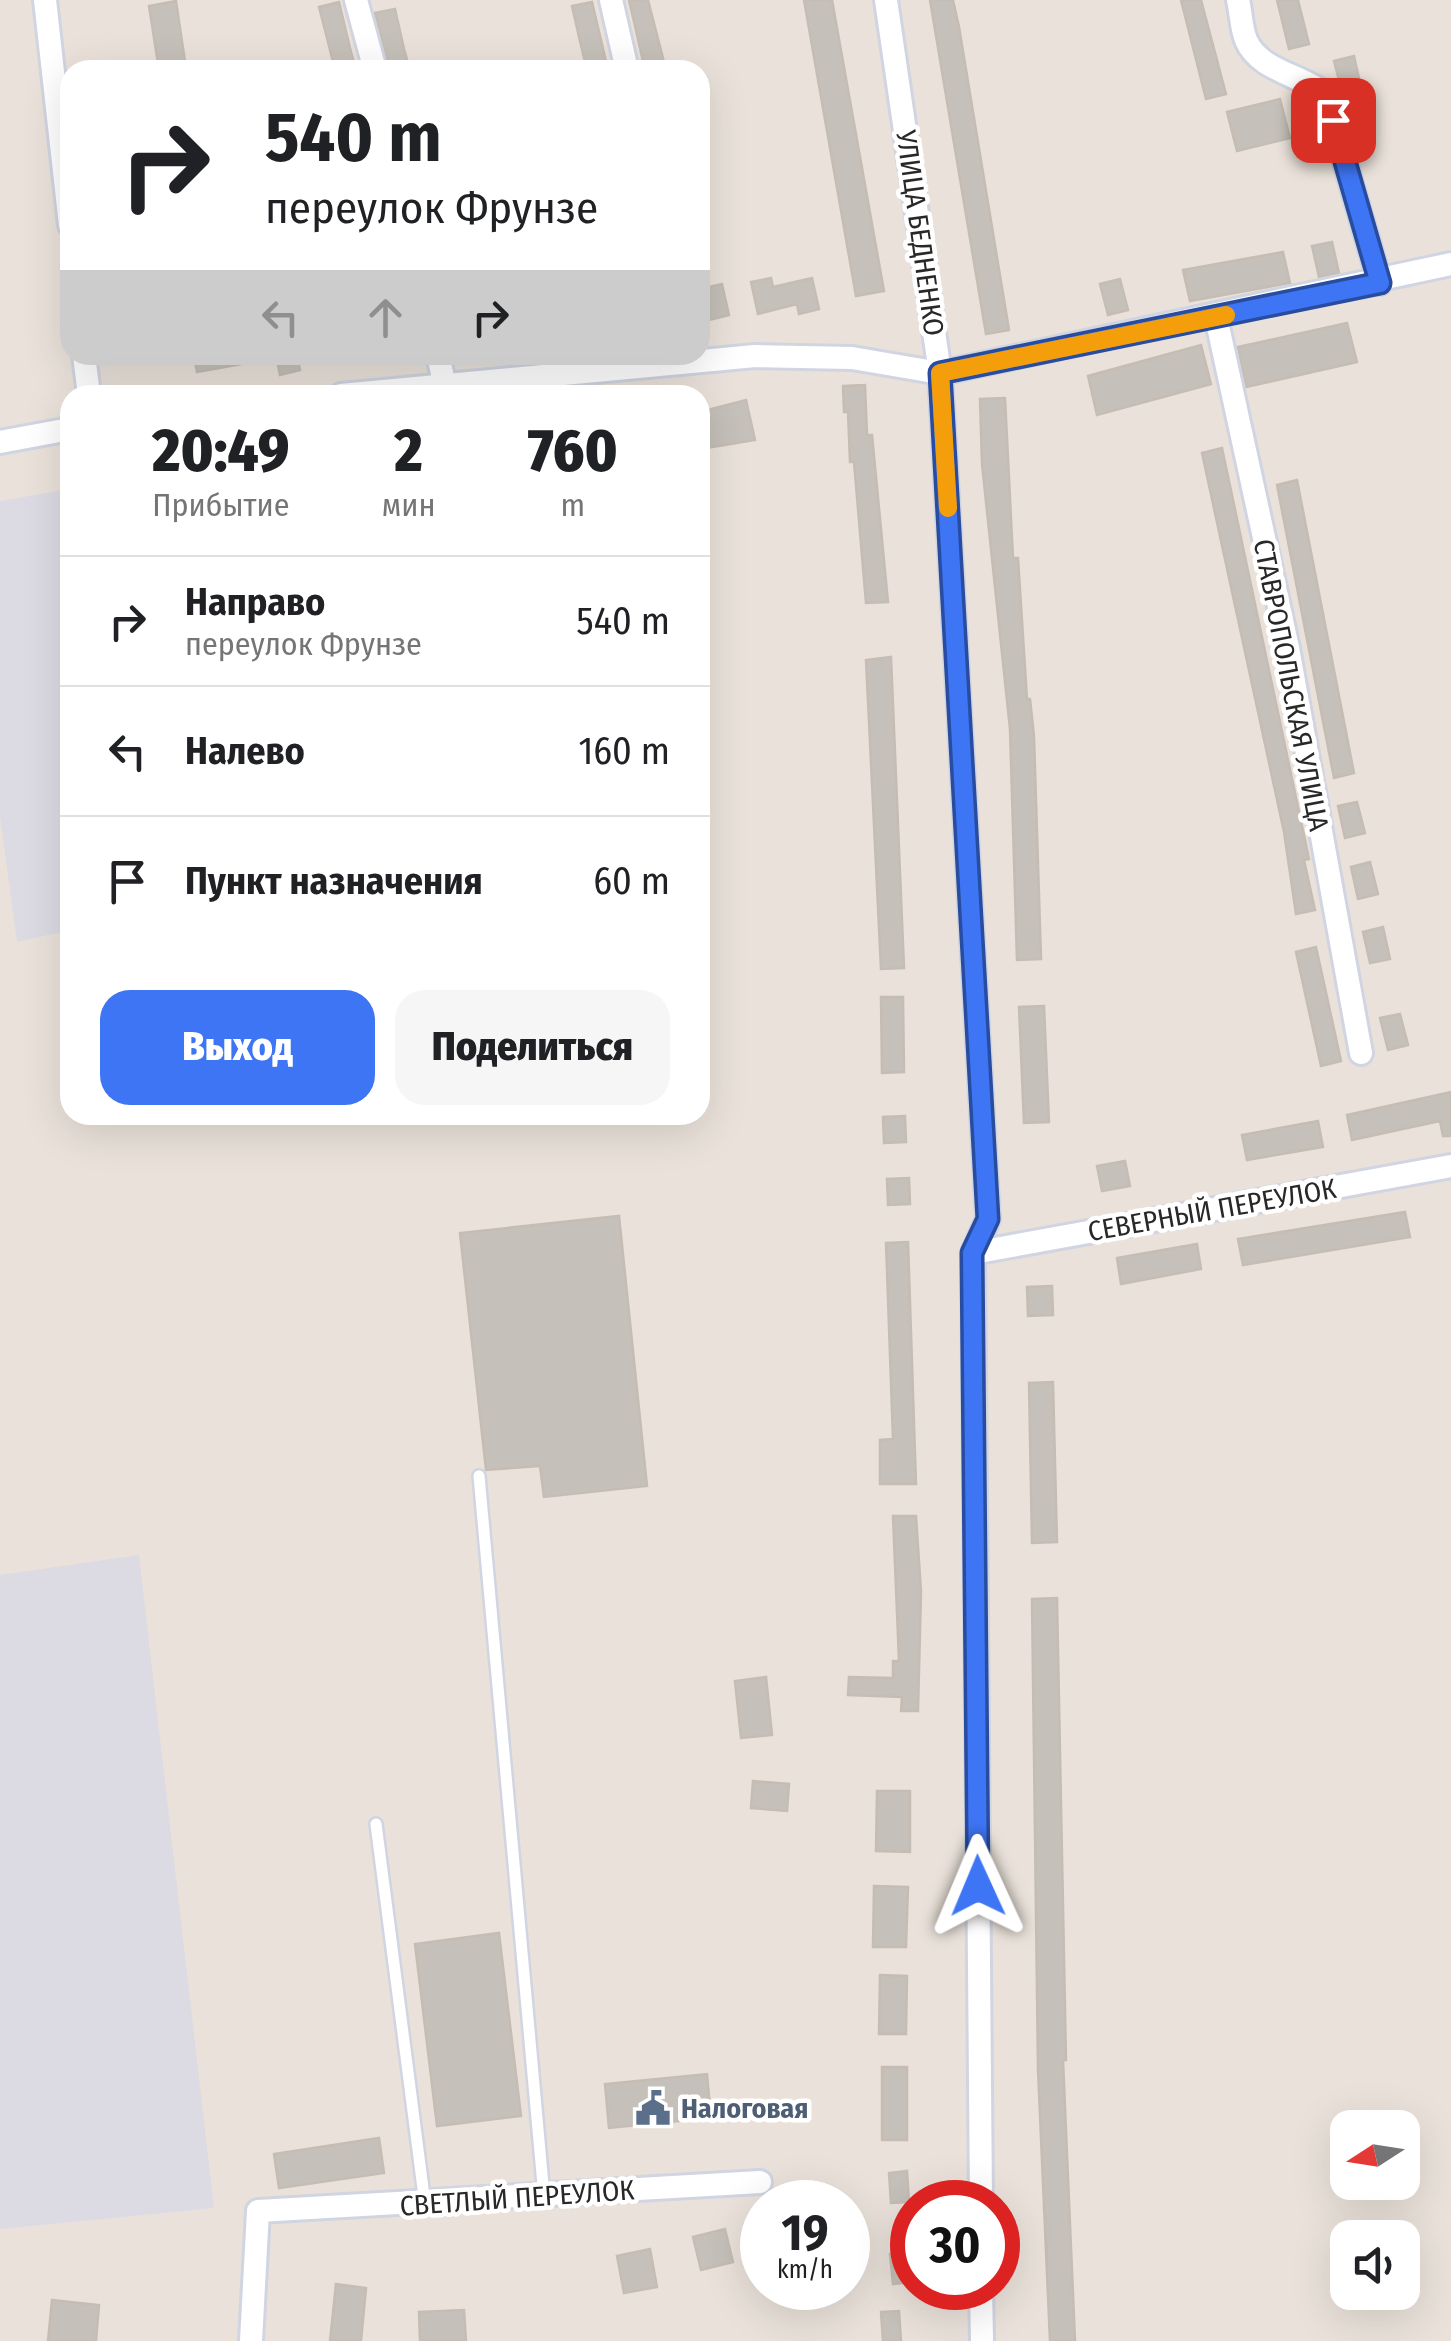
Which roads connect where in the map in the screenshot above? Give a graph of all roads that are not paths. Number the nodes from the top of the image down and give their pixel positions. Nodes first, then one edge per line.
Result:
1 (45, 0) edge
2 (356, 0) edge
3 (611, 0) edge
4 (886, 0) edge
5 (1238, 0) edge
6 (372, 60) edge
7 (625, 60) edge
8 (60, 135) edge
9 (1451, 264) edge
10 (1380, 283) junction
11 (1216, 317) junction
12 (710, 360) edge
13 (440, 365) edge
14 (647, 365) edge
15 (940, 373) junction
16 (444, 382) junction
17 (420, 385) edge
18 (60, 431) edge
19 (0, 442) edge
20 (1362, 1053) dead end
21 (1451, 1166) edge
22 (972, 1253) junction
23 (479, 1476) dead end
24 (376, 1824) dead end
25 (980, 2180) edge
26 (740, 2183) edge
27 (544, 2196) junction
28 (425, 2204) junction
29 (981, 2310) edge
30 (251, 2341) edge
31 (982, 2341) edge

1 - 8 street
2 - 6 street
3 - 7 street
4 - 15 street, УЛИЦА БЕДНЕНКО
5 - 10 street
9 - 10 street
10 - 11 street
11 - 15 street
11 - 20 street, СТАВРОПОЛЬСКАЯ УЛИЦА
12 - 15 street
13 - 16 street
14 - 16 street
15 - 22 street, УЛИЦА БЕДНЕНКО
16 - 17 street
18 - 19 street
21 - 22 street, СЕВЕРНЫЙ ПЕРЕУЛОК
22 - 25 street, УЛИЦА БЕДНЕНКО
23 - 27 lane
24 - 28 lane
26 - 27 street, СВЕТЛЫЙ ПЕРЕУЛОК
27 - 28 street, СВЕТЛЫЙ ПЕРЕУЛОК
28 - 30 street, СВЕТЛЫЙ ПЕРЕУЛОК
29 - 31 street

